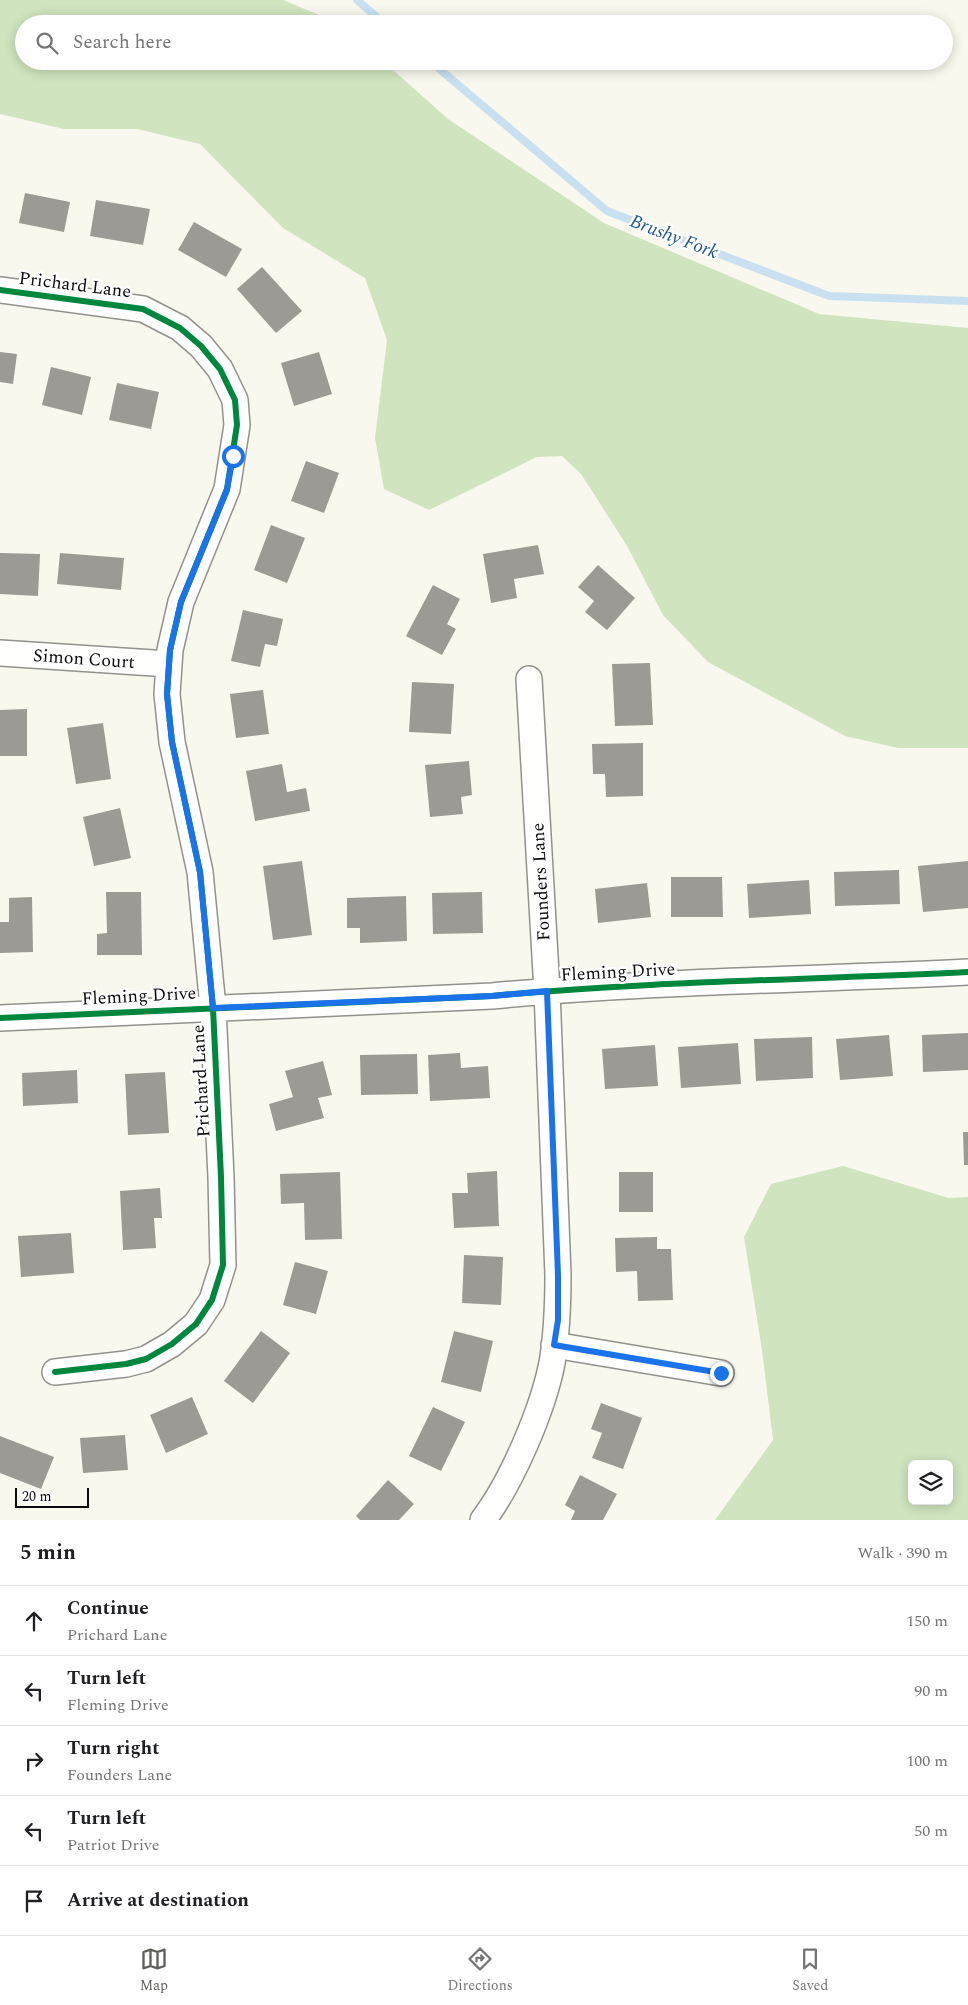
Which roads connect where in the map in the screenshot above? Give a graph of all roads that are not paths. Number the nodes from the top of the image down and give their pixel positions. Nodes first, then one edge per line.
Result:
1 (0, 290) edge
2 (0, 653) edge
3 (169, 664) junction
4 (529, 679) dead end
5 (968, 972) edge
6 (547, 991) junction
7 (213, 1008) junction
8 (0, 1018) edge
9 (554, 1345) junction
10 (55, 1372) dead end
11 (721, 1373) dead end
12 (483, 1520) edge

1 - 3 street, Prichard Lane
2 - 3 street, Simon Court
3 - 7 street, Prichard Lane
4 - 6 street, Founders Lane
5 - 6 street, Fleming Drive
6 - 7 street, Fleming Drive
6 - 9 street, Founders Lane
7 - 8 street, Fleming Drive
7 - 10 street, Prichard Lane
9 - 11 street
9 - 12 street, Founders Lane

